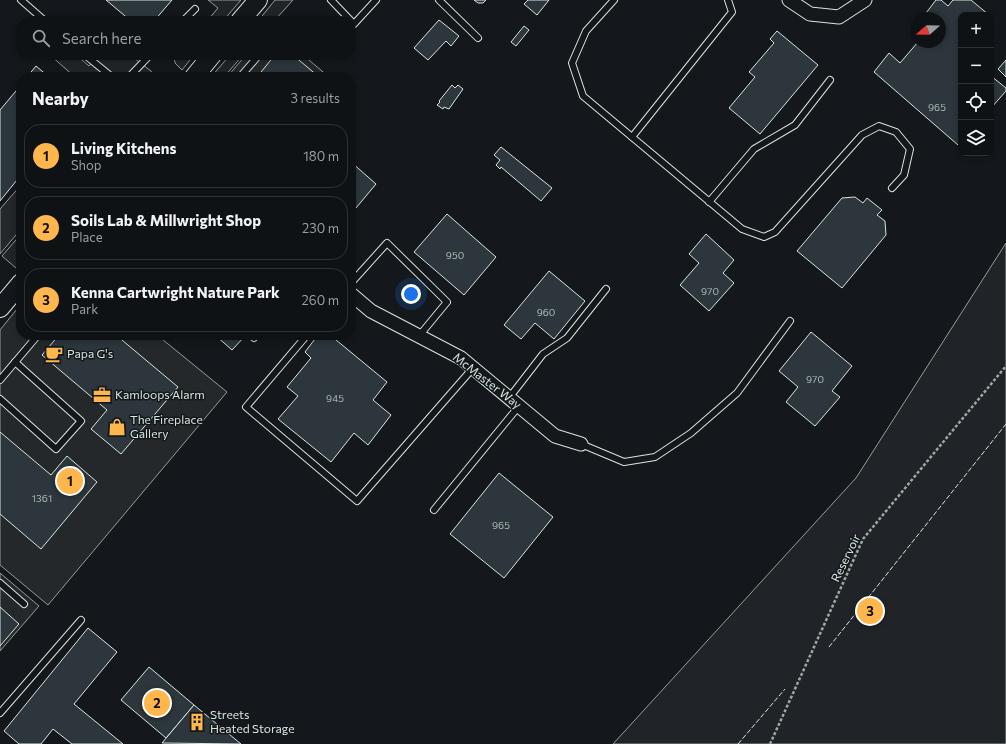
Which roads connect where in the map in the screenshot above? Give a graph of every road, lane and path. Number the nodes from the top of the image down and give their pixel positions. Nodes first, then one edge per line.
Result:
1 (21, 0) edge
2 (258, 0) edge
3 (331, 0) edge
4 (376, 0) edge
5 (439, 0) edge
6 (614, 0) edge
7 (728, 0) edge
8 (789, 0) edge
9 (865, 0) edge
10 (195, 9) dead end
11 (39, 16) edge
12 (188, 16) edge
13 (244, 16) edge
14 (346, 16) edge
15 (356, 22) edge
16 (478, 38) dead end
17 (91, 60) edge
18 (145, 60) edge
19 (208, 60) edge
20 (255, 60) edge
21 (106, 72) edge
22 (134, 72) edge
23 (198, 72) edge
24 (244, 72) edge
25 (830, 80) dead end
26 (632, 137) junction
27 (892, 188) dead end
28 (709, 202) junction
29 (356, 278) edge
30 (16, 289) edge
31 (606, 289) dead end
32 (356, 298) edge
33 (0, 308) edge
34 (790, 321) dead end
35 (419, 336) junction
36 (34, 340) edge
37 (303, 340) edge
38 (15, 362) junction
39 (1006, 366) edge
40 (473, 368) junction
41 (1, 378) edge
42 (509, 398) junction
43 (0, 399) edge
44 (519, 406) junction
45 (581, 444) joint
46 (434, 510) dead end
47 (0, 583) edge
48 (24, 604) dead end
49 (81, 620) dead end
50 (0, 713) edge
51 (770, 744) edge

1 - 11 lane
2 - 13 street
3 - 14 lane
4 - 15 lane
5 - 16 lane
6 - 26 lane
7 - 26 lane
8 - 9 street
10 - 12 lane
17 - 21 lane
18 - 22 lane
19 - 23 street
20 - 24 lane
25 - 28 lane
26 - 28 lane
27 - 28 lane
29 - 35 lane
30 - 33 street
31 - 42 lane
32 - 35 street, McMaster Way
34 - 45 lane
35 - 40 street, McMaster Way
36 - 38 lane
37 - 40 lane
38 - 41 lane
38 - 43 lane
39 - 51 path, Reservoir
40 - 42 street, McMaster Way
42 - 44 street, McMaster Way
44 - 45 street, McMaster Way
44 - 46 lane
47 - 48 lane
49 - 50 lane

